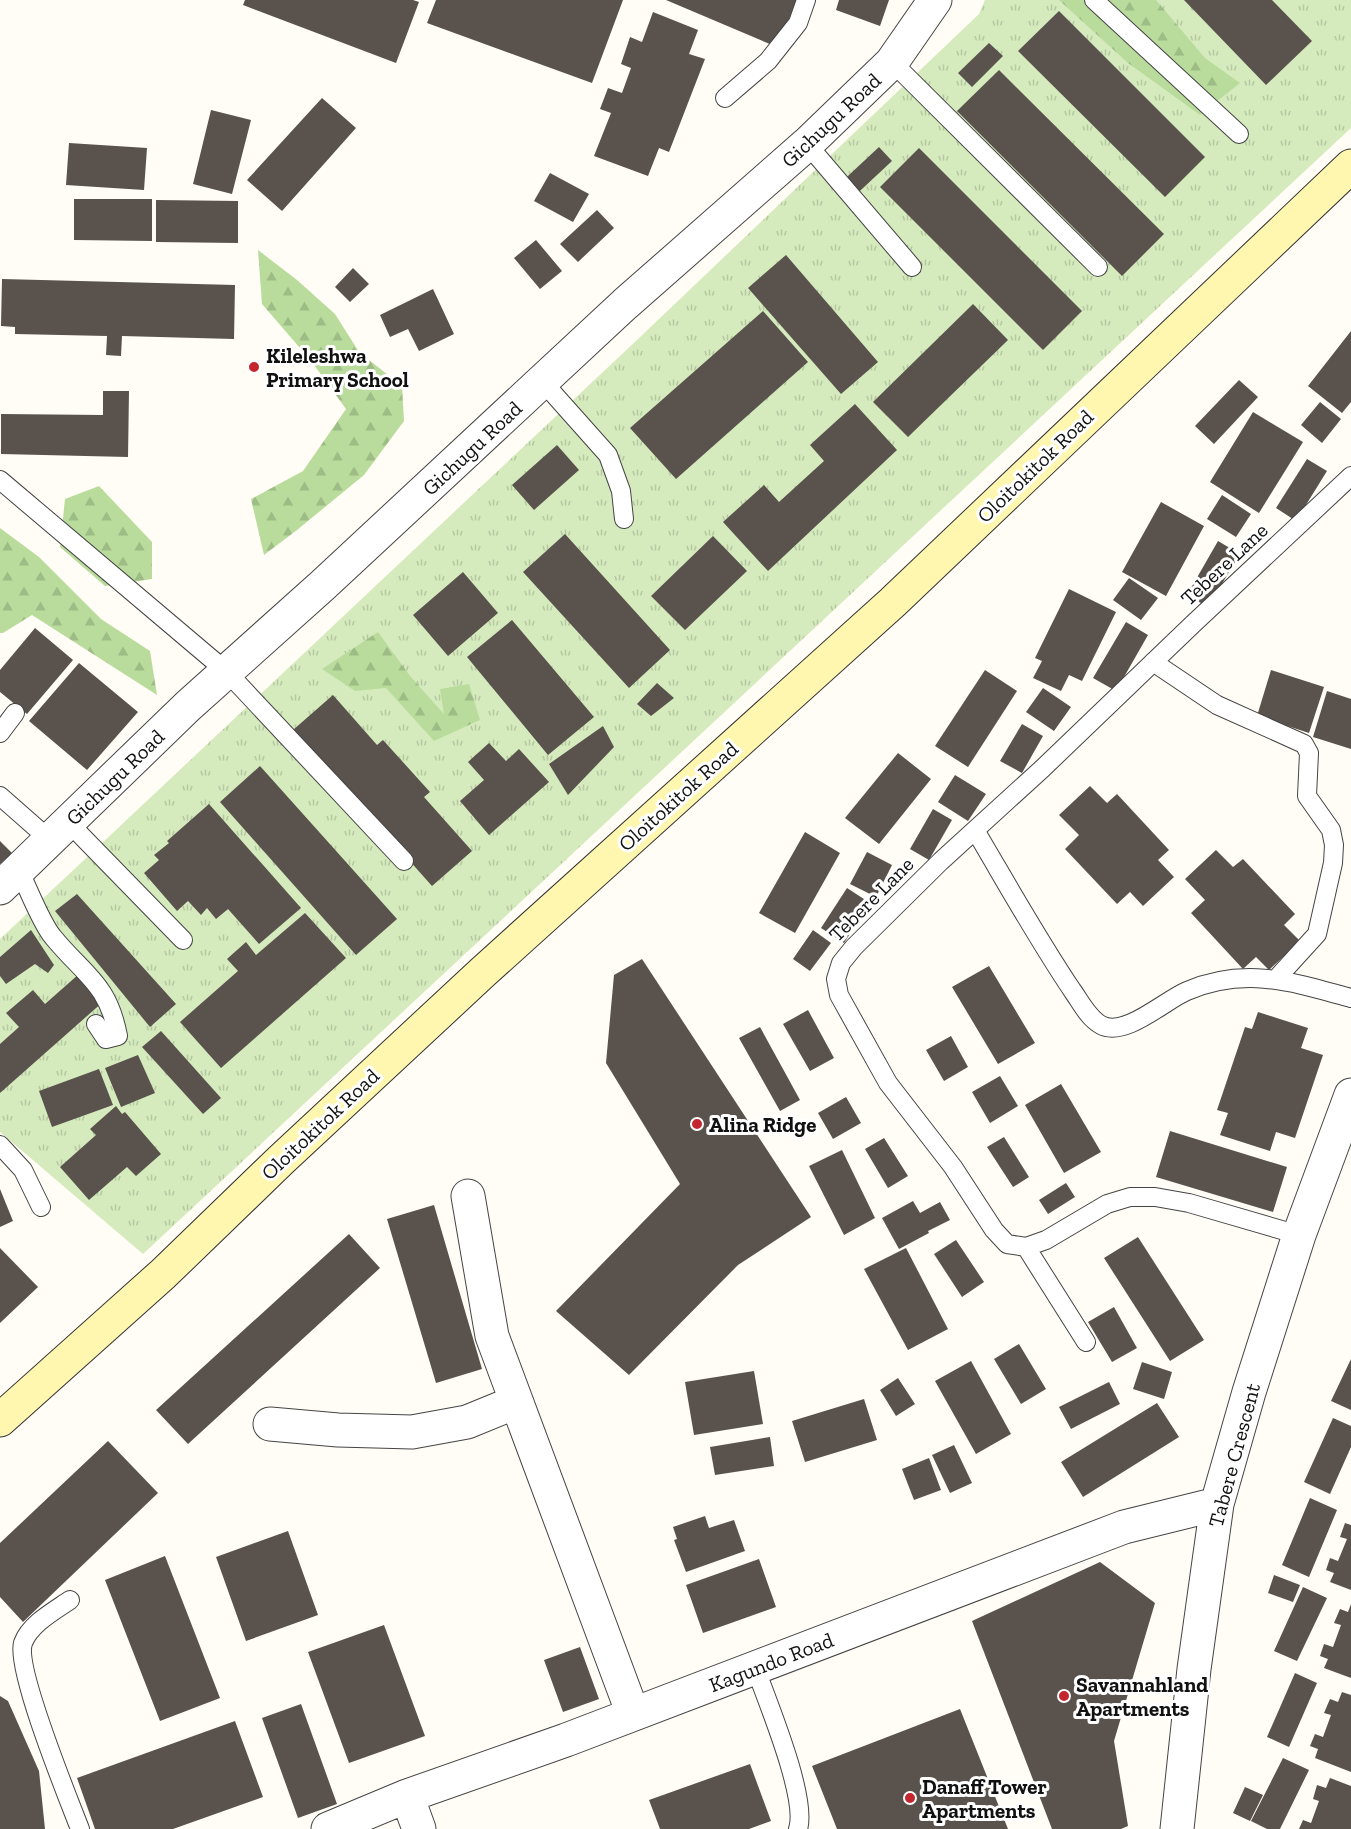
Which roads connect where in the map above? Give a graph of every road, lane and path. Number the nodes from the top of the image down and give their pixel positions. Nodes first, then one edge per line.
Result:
1 (806, 0) edge
2 (935, 0) edge
3 (1094, 0) edge
4 (891, 62) junction
5 (725, 98) dead end
6 (1239, 134) dead end
7 (807, 144) junction
8 (1351, 166) edge
9 (912, 267) dead end
10 (1098, 267) dead end
11 (543, 382) junction
12 (1351, 476) edge
13 (0, 480) edge
14 (624, 519) dead end
15 (1153, 662) junction
16 (227, 672) junction
17 (15, 713) dead end
18 (0, 733) edge
19 (0, 796) edge
20 (975, 830) junction
21 (59, 831) junction
22 (404, 861) dead end
23 (10, 879) edge
24 (183, 940) dead end
25 (1276, 979) junction
26 (1351, 998) edge
27 (96, 1024) dead end
28 (1351, 1095) edge
29 (0, 1145) edge
30 (468, 1196) dead end
31 (41, 1207) dead end
32 (1299, 1235) junction
33 (1026, 1247) junction
34 (1086, 1342) dead end
35 (516, 1402) junction
36 (0, 1420) edge
37 (270, 1424) dead end
38 (1217, 1504) junction
39 (70, 1600) dead end
40 (755, 1667) junction
41 (633, 1714) junction
42 (406, 1796) junction
43 (80, 1829) edge
44 (328, 1829) edge
45 (419, 1829) edge
46 (798, 1829) edge
47 (1177, 1829) edge

1 - 5 lane
2 - 4 street, Gichugu Road
3 - 6 lane
4 - 7 street, Gichugu Road
4 - 10 lane
7 - 9 lane
7 - 11 street, Gichugu Road
8 - 36 main road, Oloitokitok Road
11 - 14 lane
11 - 16 street, Gichugu Road
12 - 15 lane, Tebere Lane
13 - 16 lane
15 - 20 lane, Tebere Lane
15 - 25 lane
16 - 21 street, Gichugu Road
16 - 22 lane
17 - 18 lane
19 - 21 lane
20 - 25 lane
20 - 33 lane, Tebere Lane
21 - 23 street, Gichugu Road
21 - 24 lane
23 - 27 lane
25 - 26 lane
28 - 32 street, Tabere Crescent
29 - 31 lane
30 - 35 street
32 - 33 lane
32 - 38 street, Tabere Crescent
33 - 34 lane
35 - 37 street
35 - 41 street
38 - 40 street, Kagundo Road
38 - 47 street, Tabere Crescent
39 - 43 lane
40 - 41 street, Kagundo Road
40 - 46 lane
41 - 42 street, Kagundo Road
42 - 44 street, Kagundo Road
42 - 45 street

